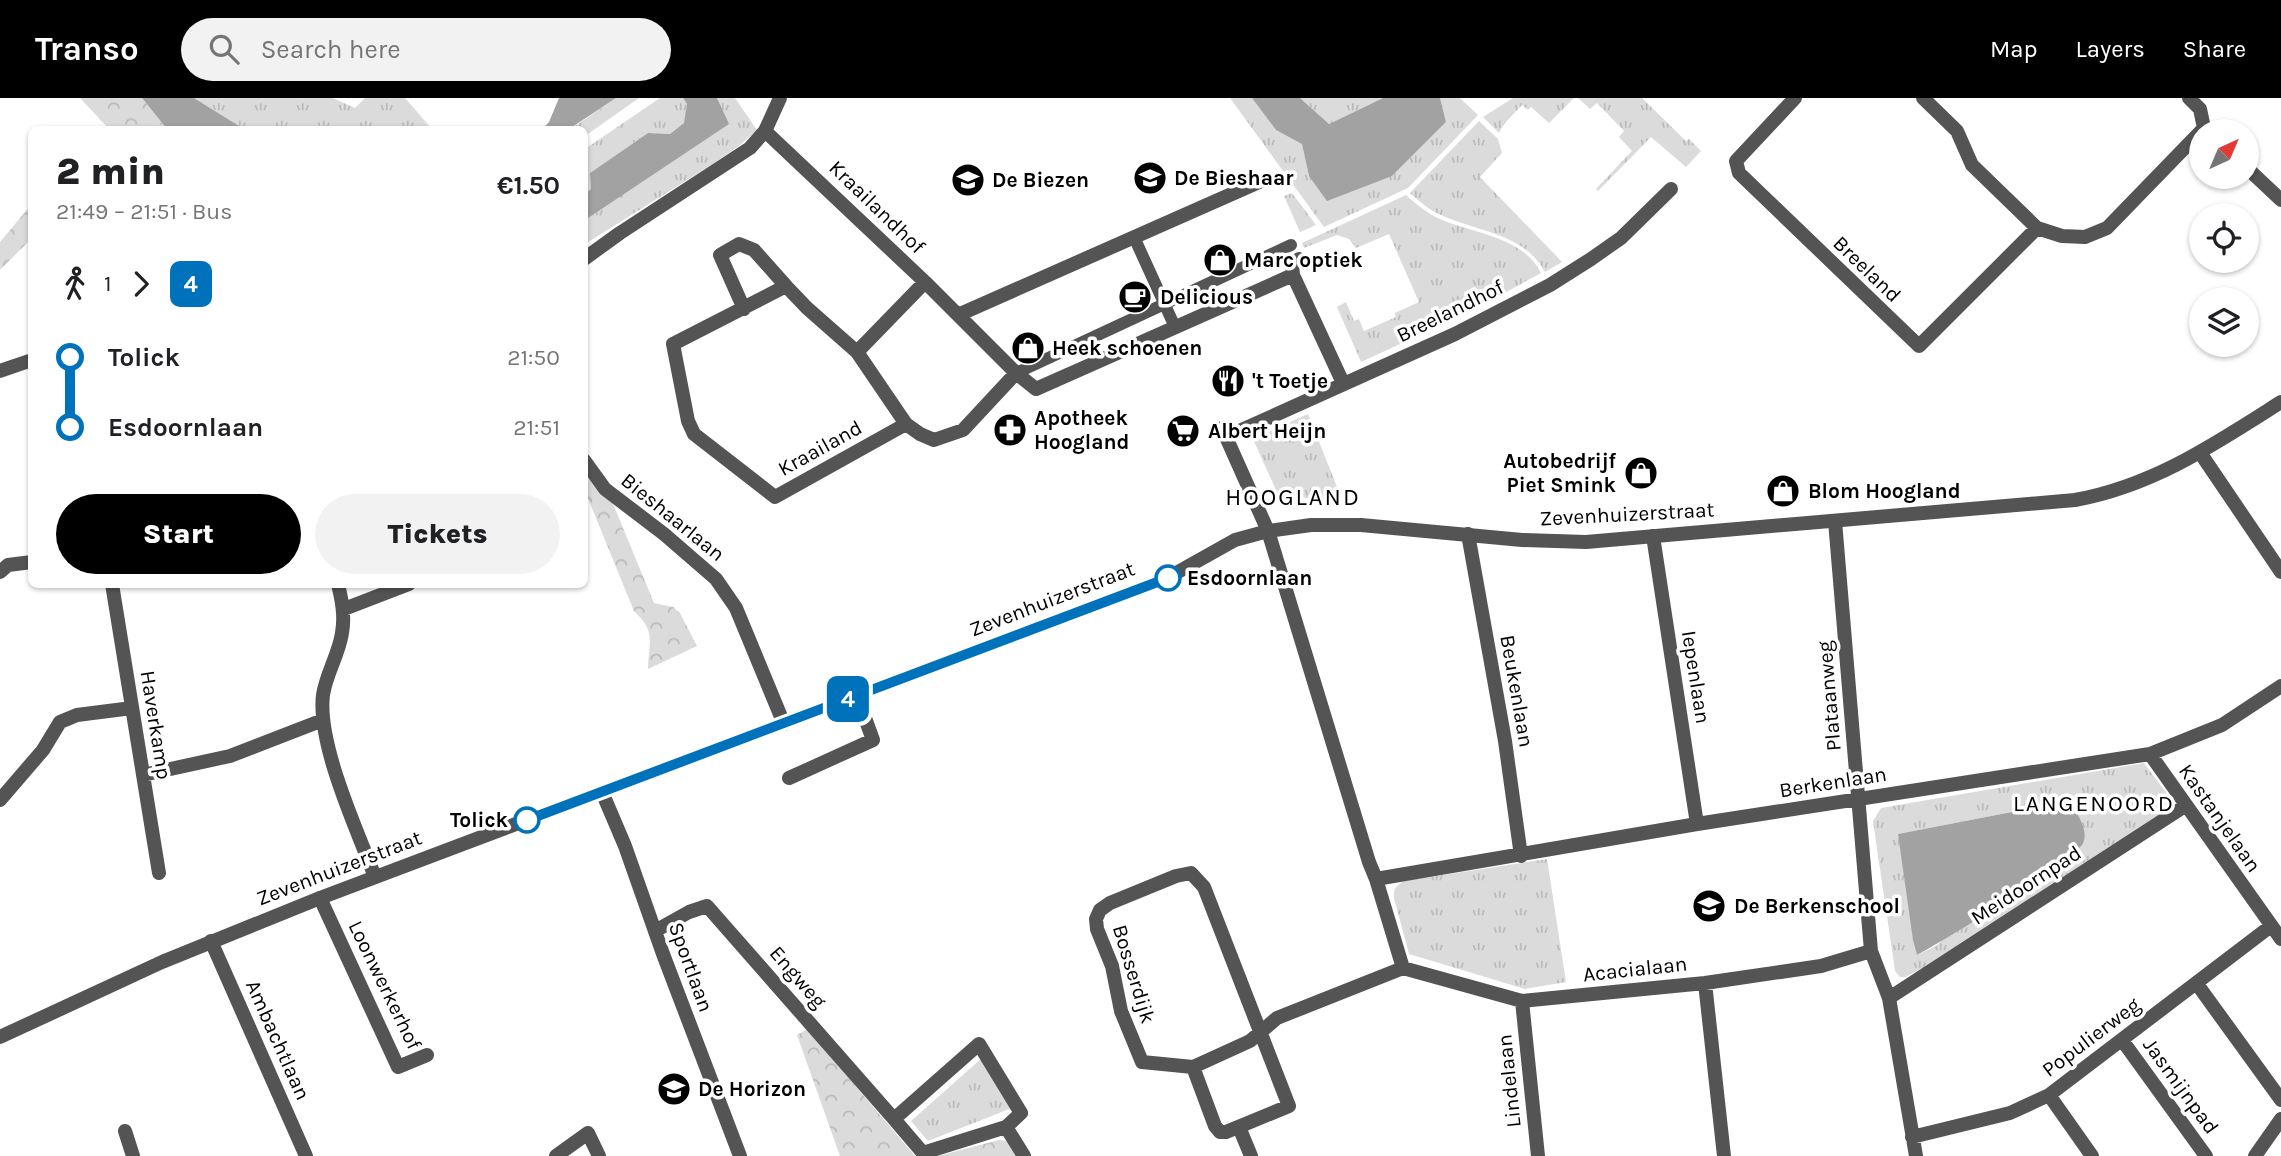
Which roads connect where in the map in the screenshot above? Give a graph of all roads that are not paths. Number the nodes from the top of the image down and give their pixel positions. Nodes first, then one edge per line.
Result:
1 (780, 98) edge
2 (1795, 98) edge
3 (1923, 98) edge
4 (2189, 98) edge
5 (2203, 119) edge
6 (765, 131) junction
7 (2189, 147) edge
8 (1268, 178) dead end
9 (2259, 179) edge
10 (1671, 189) dead end
11 (2281, 200) edge
12 (2037, 228) junction
13 (1134, 237) junction
14 (1291, 245) dead end
15 (588, 256) edge
16 (1298, 259) dead end
17 (1293, 275) junction
18 (925, 282) junction
19 (786, 286) junction
20 (1165, 304) junction
21 (744, 309) junction
22 (958, 315) junction
23 (1175, 328) junction
24 (857, 352) junction
25 (28, 361) edge
26 (0, 371) edge
27 (1016, 373) junction
28 (1343, 383) junction
29 (2281, 402) edge
30 (906, 424) junction
31 (2201, 454) junction
32 (588, 468) edge
33 (1835, 521) junction
34 (1268, 531) junction
35 (1468, 534) junction
36 (1653, 536) junction
37 (28, 562) edge
38 (0, 572) edge
39 (2281, 572) edge
40 (113, 588) edge
41 (339, 588) edge
42 (399, 588) edge
43 (344, 609) junction
44 (2281, 686) edge
45 (857, 695) junction
46 (132, 708) junction
47 (323, 720) junction
48 (784, 724) junction
49 (2151, 754) junction
50 (143, 775) junction
51 (789, 778) dead end
52 (602, 792) junction
53 (0, 800) edge
54 (1859, 800) junction
55 (2185, 806) junction
56 (1697, 824) junction
57 (1521, 856) junction
58 (159, 873) dead end
59 (375, 877) junction
60 (1376, 879) junction
61 (320, 898) junction
62 (2271, 926) junction
63 (655, 931) junction
64 (2281, 939) edge
65 (211, 941) junction
66 (1871, 951) junction
67 (1404, 968) junction
68 (1705, 983) junction
69 (2197, 984) junction
70 (1889, 998) junction
71 (1522, 1001) junction
72 (1261, 1031) junction
73 (0, 1037) edge
74 (2122, 1041) junction
75 (427, 1055) dead end
76 (1192, 1067) junction
77 (2049, 1095) junction
78 (2281, 1100) edge
79 (2281, 1118) edge
80 (894, 1119) junction
81 (1239, 1127) junction
82 (1006, 1128) junction
83 (125, 1131) dead end
84 (1912, 1137) junction
85 (133, 1156) edge
86 (306, 1156) edge
87 (556, 1156) edge
88 (600, 1156) edge
89 (740, 1156) edge
90 (1024, 1156) edge
91 (1251, 1156) edge
92 (1538, 1156) edge
93 (1724, 1156) edge
94 (1916, 1156) edge
95 (2092, 1156) edge
96 (2206, 1156) edge
97 (2255, 1156) edge

1 - 6 street
2 - 12 street, Breeland
3 - 12 street
4 - 5 street
6 - 15 street
6 - 18 street, Kraailandhof
7 - 12 street
8 - 13 street
9 - 11 street
10 - 28 street, Breelandhof
13 - 20 street
13 - 22 street
14 - 20 street
16 - 17 street
17 - 23 street, Kraailandhof
17 - 28 street
18 - 22 street, Kraailandhof
18 - 24 street
19 - 21 street, Kraailand
19 - 21 street
19 - 24 street
20 - 23 street
20 - 27 street
21 - 30 street, Kraailand
22 - 27 street, Kraailandhof
23 - 27 street, Kraailandhof
24 - 30 street
25 - 26 street
27 - 30 street
28 - 34 street, Breelandhof
29 - 31 street, Zevenhuizerstraat
31 - 33 street, Zevenhuizerstraat
31 - 39 street
32 - 48 street, Bieshaarlaan
33 - 36 street, Zevenhuizerstraat
33 - 54 street, Plataanweg
34 - 35 street, Zevenhuizerstraat
34 - 45 street, Zevenhuizerstraat
34 - 60 street
35 - 36 street, Zevenhuizerstraat
35 - 57 street, Beukenlaan
36 - 56 street, Iepenlaan
37 - 38 street
40 - 46 street, Haverkamp
41 - 43 street
42 - 43 street
43 - 47 street
44 - 49 street, Berkenlaan
45 - 48 street, Zevenhuizerstraat
45 - 51 street
46 - 50 street, Haverkamp
46 - 53 street
47 - 50 street
47 - 59 street
48 - 52 street, Zevenhuizerstraat
49 - 54 street, Berkenlaan
49 - 55 street, Kastanjelaan
50 - 58 street, Haverkamp
52 - 59 street, Zevenhuizerstraat
52 - 63 street, Sportlaan
54 - 56 street, Berkenlaan
54 - 66 street, Plataanweg
55 - 62 street, Kastanjelaan
55 - 70 street, Meidoornpad
56 - 57 street, Berkenlaan
57 - 60 street, Berkenlaan
59 - 61 street, Zevenhuizerstraat
60 - 67 street
61 - 65 street, Zevenhuizerstraat
61 - 75 street, Loonwerkerhof
62 - 64 street, Kastanjelaan
62 - 69 street, Populierweg
63 - 80 street, Engweg
63 - 89 street, Sportlaan
65 - 73 street, Zevenhuizerstraat
65 - 86 street, Ambachtlaan
66 - 68 street, Acacialaan
66 - 70 street, Plataanweg
67 - 71 street, Acacialaan
67 - 72 street, Bosserdijk
68 - 71 street, Acacialaan
68 - 93 street
69 - 74 street, Populierweg
69 - 78 street
70 - 84 street, Plataanweg
71 - 92 street, Lindelaan
72 - 76 street, Bosserdijk
72 - 76 street, Bosserdijk
72 - 81 street, Bosserdijk
74 - 77 street, Populierweg
74 - 96 street, Jasmijnpad
76 - 81 street
77 - 84 street, Populierweg
77 - 95 street
79 - 97 street
80 - 82 street, Engweg
80 - 82 street
81 - 91 street
82 - 90 street
83 - 85 street
84 - 94 street, Plataanweg
87 - 88 street

